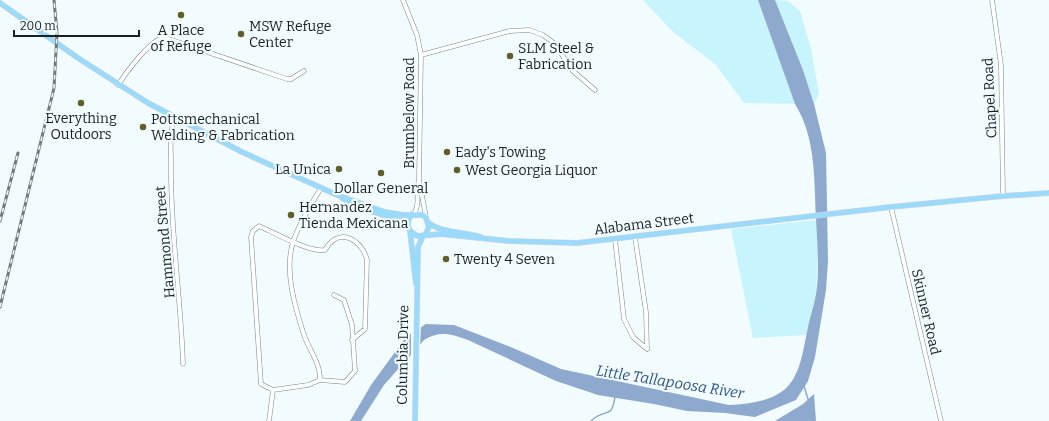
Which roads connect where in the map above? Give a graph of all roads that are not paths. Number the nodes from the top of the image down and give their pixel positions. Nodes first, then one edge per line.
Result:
1 (403, 0) edge
2 (992, 0) edge
3 (0, 3) edge
4 (421, 55) junction
5 (304, 71) dead end
6 (118, 85) junction
7 (595, 90) dead end
8 (175, 118) junction
9 (419, 180) junction
10 (321, 188) junction
11 (1049, 193) edge
12 (337, 195) junction
13 (1003, 196) junction
14 (891, 208) junction
15 (413, 214) junction
16 (427, 220) junction
17 (409, 228) junction
18 (424, 235) junction
19 (635, 237) junction
20 (487, 238) junction
21 (615, 239) junction
22 (294, 242) junction
23 (417, 289) junction
24 (334, 295) dead end
25 (352, 340) junction
26 (183, 364) dead end
27 (320, 380) junction
28 (273, 390) junction
29 (268, 421) edge
30 (415, 421) edge
31 (941, 421) edge

1 - 4 street, Brumbelow Road
2 - 13 street, Chapel Road
3 - 6 main road
4 - 7 street
4 - 9 street, Brumbelow Road
5 - 6 street
6 - 8 main road
8 - 10 main road
8 - 26 street, Hammond Street
9 - 15 street, Brumbelow Road
9 - 16 street, Brumbelow Road
10 - 12 main road
10 - 22 street
11 - 13 main road, Alabama Street
12 - 15 main road
12 - 17 main road
13 - 14 main road, Alabama Street
14 - 19 main road, Alabama Street
14 - 31 street, Skinner Road
15 - 16 main road
15 - 17 main road
16 - 18 main road
16 - 20 main road, Alabama Street
17 - 18 main road
17 - 23 main road, Columbia Drive
18 - 20 main road, Alabama Street
18 - 23 main road, Columbia Drive
19 - 21 main road, Alabama Street
19 - 21 street
20 - 21 main road, Alabama Street
22 - 25 street
22 - 27 street
22 - 28 street
23 - 30 main road, Columbia Drive
24 - 25 street
25 - 27 street
27 - 28 street
28 - 29 street

